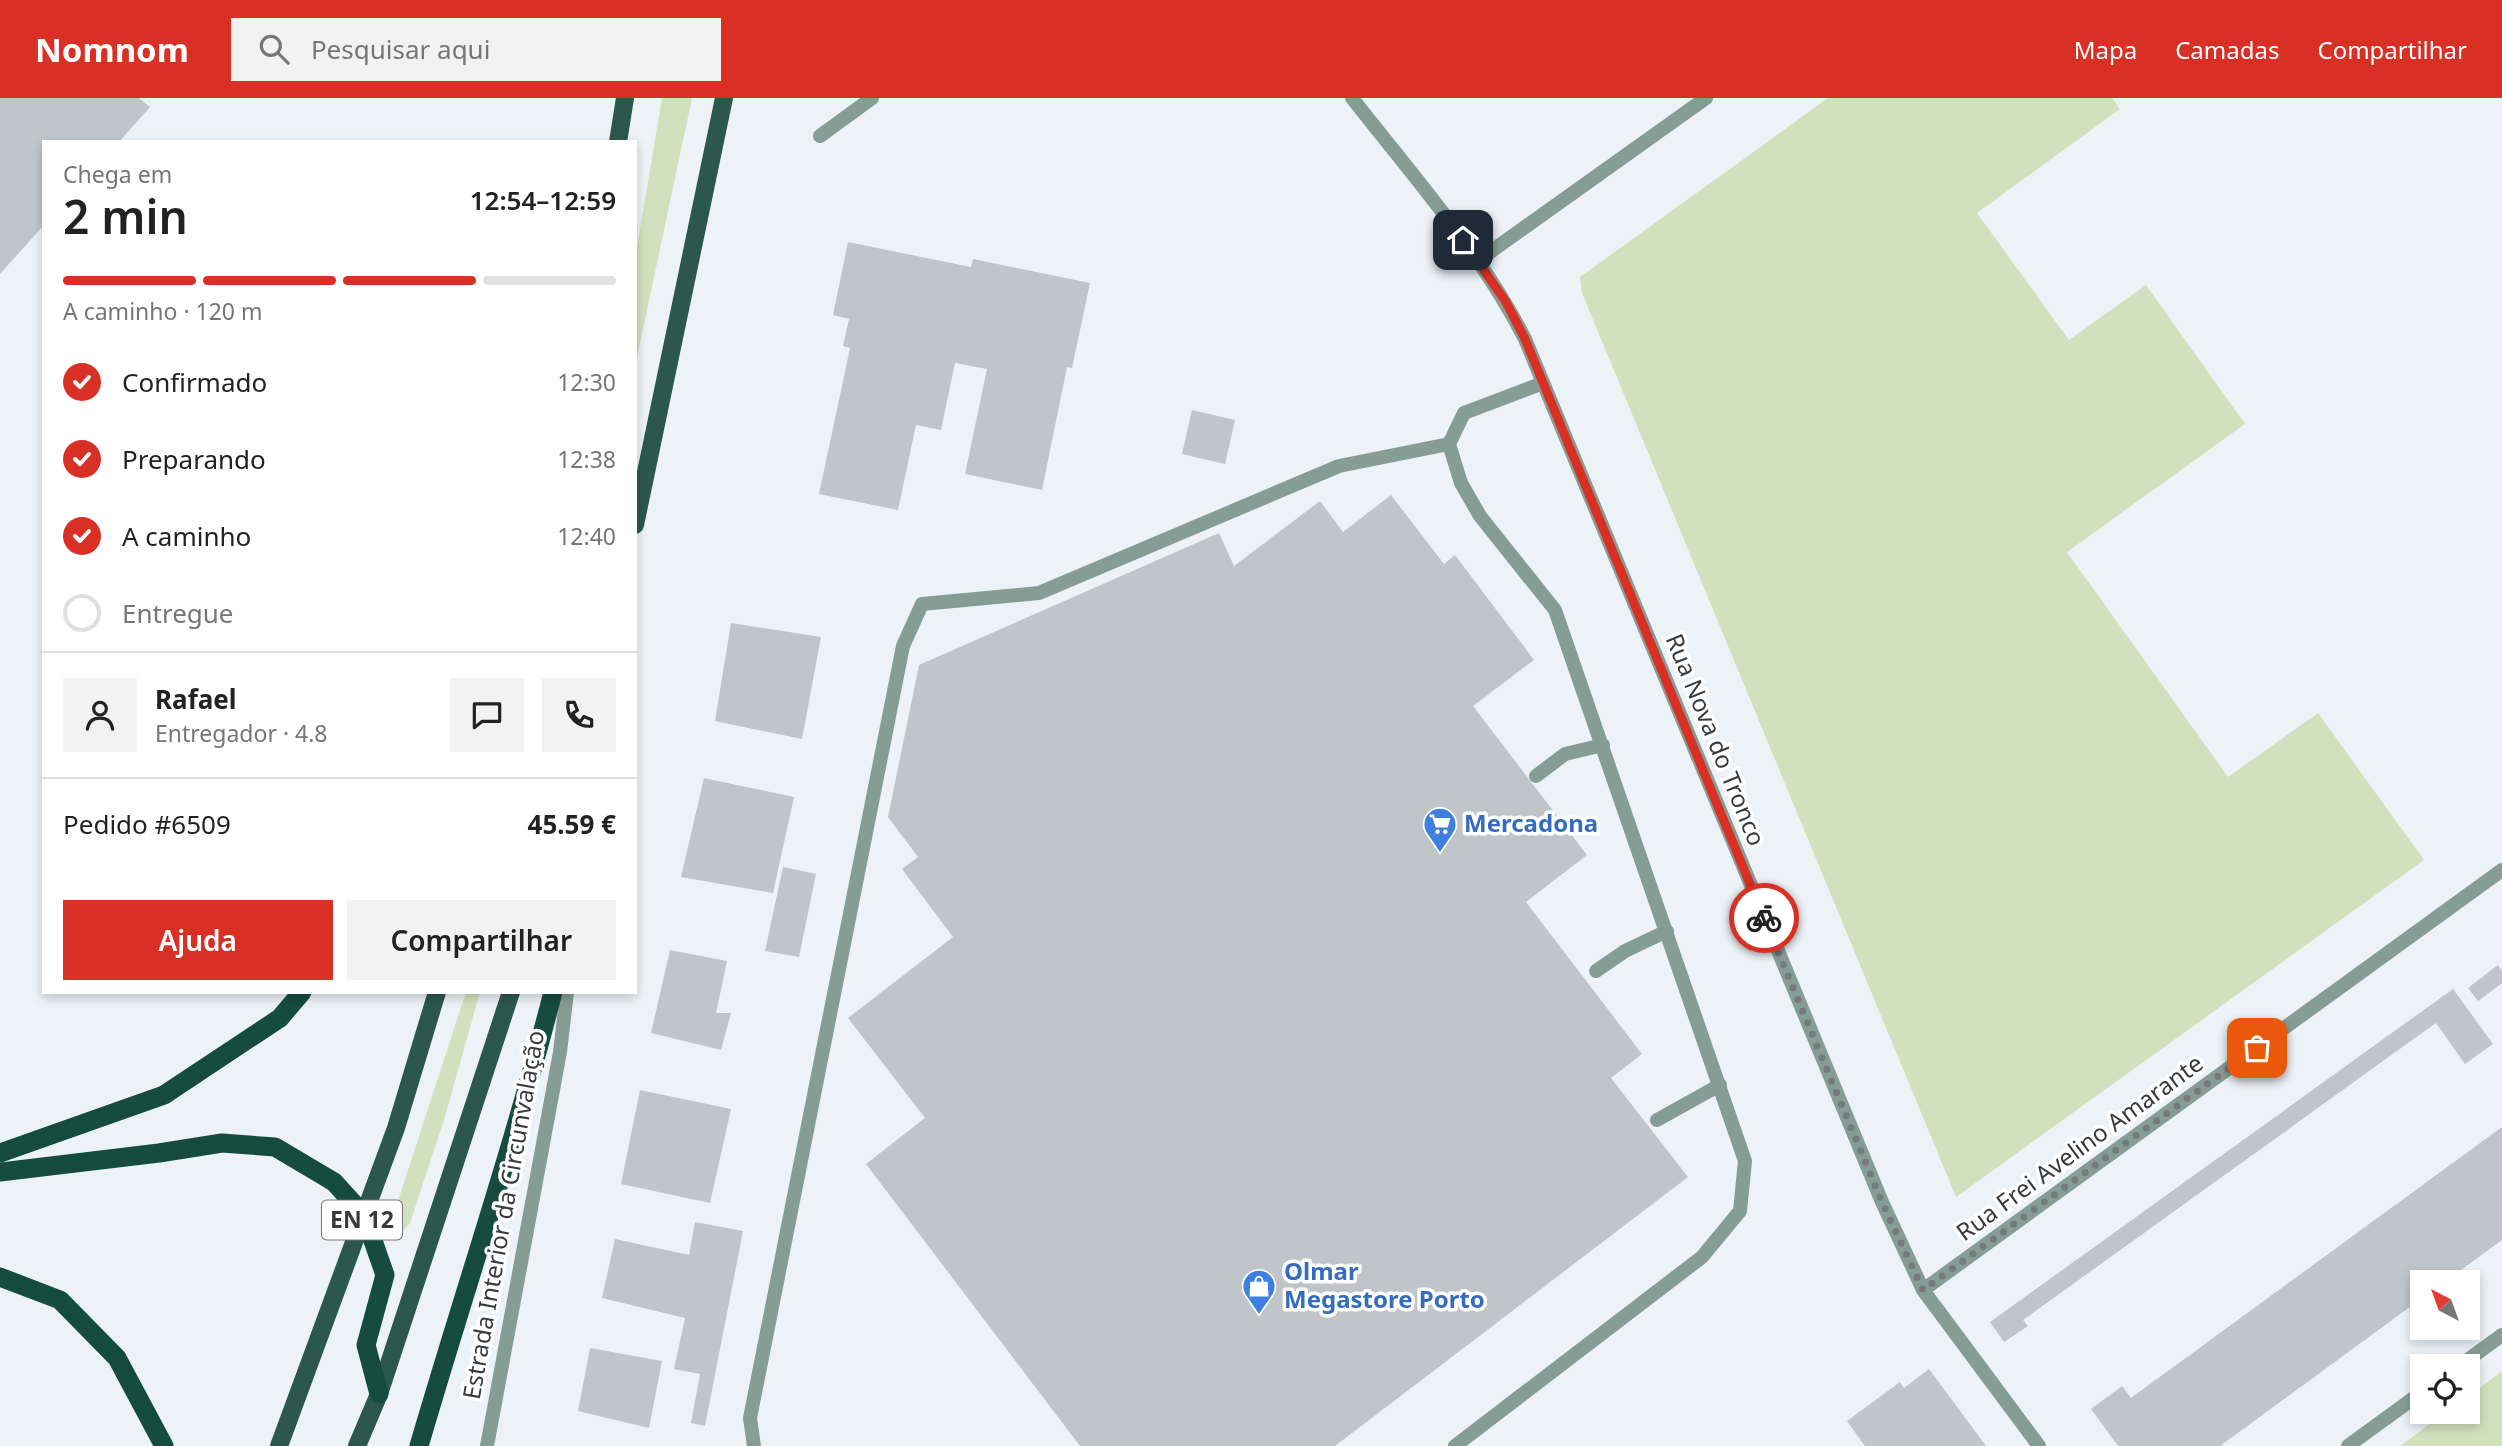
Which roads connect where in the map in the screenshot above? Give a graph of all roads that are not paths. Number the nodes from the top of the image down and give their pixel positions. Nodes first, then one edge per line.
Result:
1 (625, 98) edge
2 (724, 98) edge
3 (872, 98) edge
4 (1352, 98) edge
5 (1706, 98) edge
6 (820, 136) dead end
7 (618, 140) edge
8 (1479, 260) junction
9 (1543, 383) junction
10 (1449, 444) junction
11 (637, 515) edge
12 (1603, 745) junction
13 (1536, 776) dead end
14 (2502, 870) edge
15 (1667, 931) junction
16 (1597, 971) dead end
17 (300, 994) edge
18 (436, 994) edge
19 (510, 994) edge
20 (552, 994) edge
21 (567, 994) edge
22 (1720, 1085) junction
23 (1657, 1120) dead end
24 (0, 1153) edge
25 (0, 1172) edge
26 (364, 1215) junction
27 (0, 1277) edge
28 (1923, 1290) junction
29 (2502, 1335) edge
30 (2476, 1354) edge
31 (379, 1394) junction
32 (2410, 1401) edge
33 (163, 1446) edge
34 (279, 1446) edge
35 (358, 1446) edge
36 (419, 1446) edge
37 (487, 1446) edge
38 (754, 1446) edge
39 (1455, 1446) edge
40 (2039, 1446) edge
41 (2348, 1446) edge

1 - 7 main road
2 - 11 main road
3 - 6 street
4 - 8 street, Rua Nova do Tronco
5 - 8 street
8 - 9 street, Rua Nova do Tronco
9 - 10 street
9 - 28 street, Rua Nova do Tronco
10 - 12 street
10 - 38 street
12 - 13 street
12 - 15 street
14 - 28 street, Rua Frei Avelino Amarante
15 - 16 street
15 - 22 street
17 - 24 highway
18 - 26 main road, EN 12
19 - 31 main road, Estrada Interior da Circunvalação / EN 12
20 - 36 highway
21 - 37 street, Estrada Interior da Circunvalação
22 - 23 street
22 - 39 street
25 - 26 highway
26 - 31 highway
26 - 34 main road, EN 12
27 - 33 highway
28 - 40 street, Rua Nova do Tronco
29 - 30 street
31 - 35 main road, Estrada Interior da Circunvalação / EN 12
32 - 41 street

